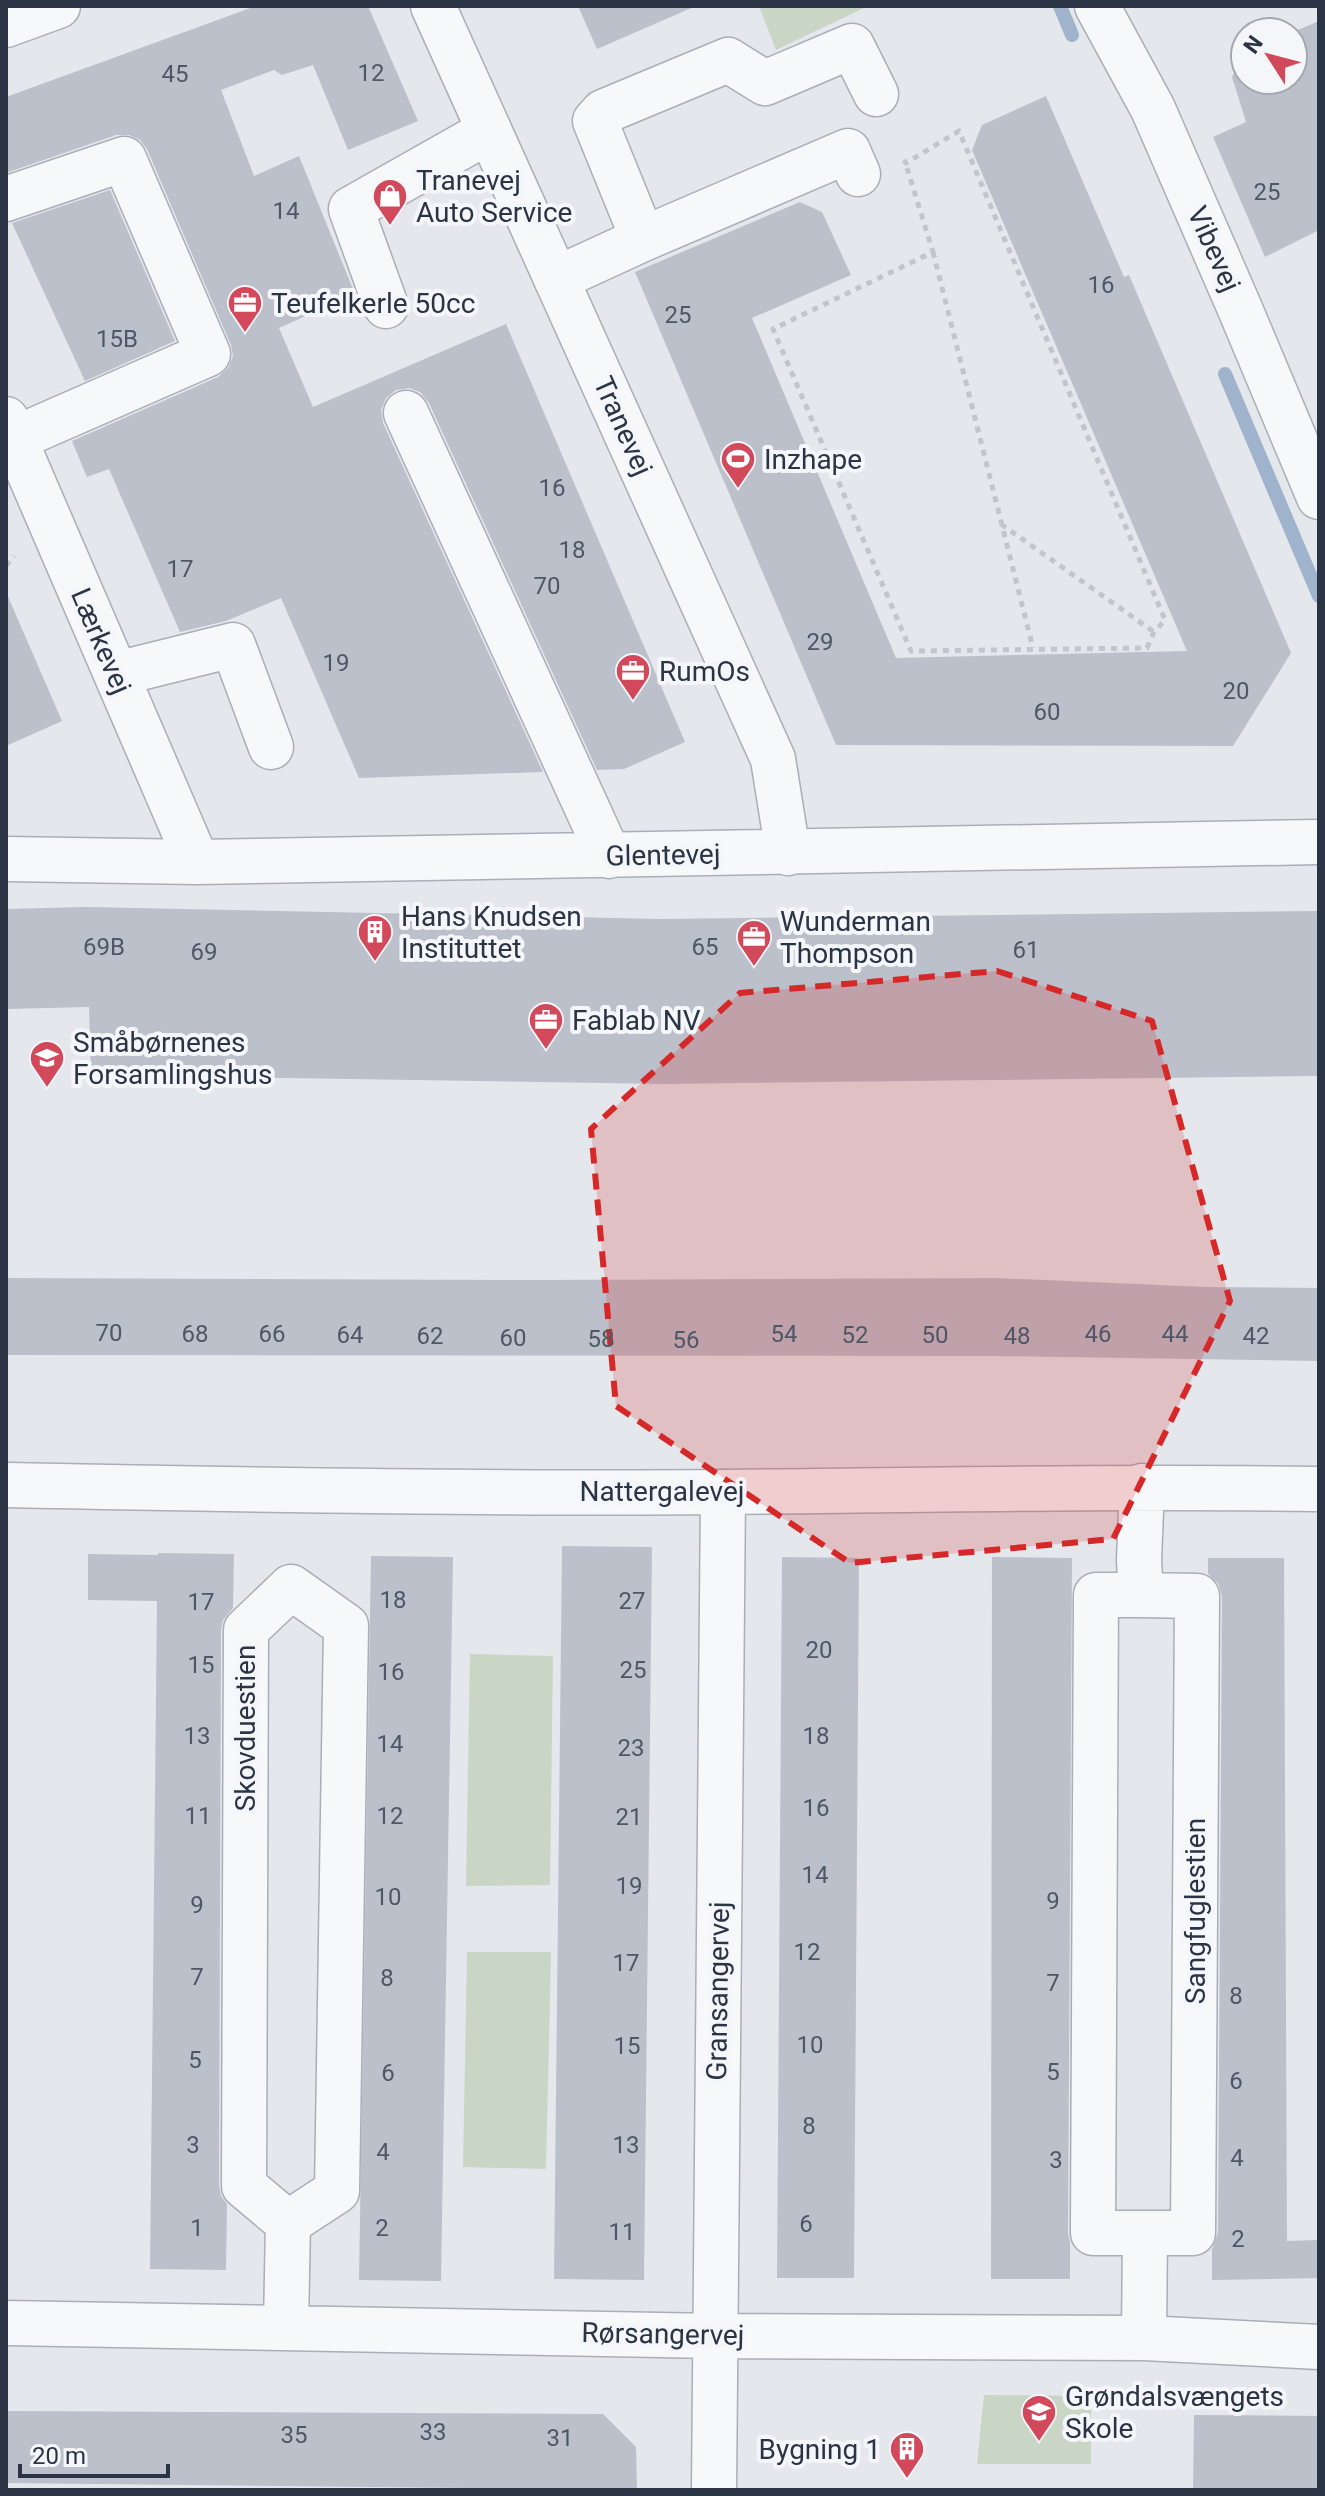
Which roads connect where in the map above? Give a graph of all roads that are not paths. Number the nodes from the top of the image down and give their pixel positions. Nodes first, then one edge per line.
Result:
1 (58, 6) edge
2 (1097, 6) edge
3 (443, 9) edge
4 (6, 25) edge
5 (876, 94) road end
6 (489, 131) junction
7 (858, 174) dead end
8 (6, 199) edge
9 (643, 239) junction
10 (556, 279) junction
11 (386, 306) dead end
12 (406, 413) dead end
13 (10, 429) edge
14 (1319, 497) edge
15 (116, 674) junction
16 (271, 747) dead end
17 (1319, 842) edge
18 (788, 853) junction
19 (609, 856) junction
20 (6, 859) edge
21 (197, 862) junction
22 (6, 1485) edge
23 (1142, 1486) junction
24 (1319, 1489) edge
25 (723, 1492) junction
26 (1141, 1595) junction
27 (288, 2223) junction
28 (1145, 2233) junction
29 (6, 2323) edge
30 (286, 2326) junction
31 (715, 2336) junction
32 (1144, 2338) junction
33 (1319, 2347) edge
34 (714, 2490) edge

1 - 4 street
2 - 14 street, Vibevej
3 - 6 street, Tranevej
5 - 9 street
6 - 10 street, Tranevej
6 - 11 street
7 - 9 street
8 - 13 street
9 - 10 street
10 - 18 street, Tranevej
12 - 19 street
13 - 15 street, Lærkevej
15 - 16 street
15 - 21 street, Lærkevej
17 - 18 street, Glentevej
18 - 19 street, Glentevej
19 - 21 street, Glentevej
20 - 21 street, Glentevej
22 - 25 street, Nattergalevej
23 - 24 street, Nattergalevej
23 - 25 street, Nattergalevej
23 - 26 street
25 - 31 street, Gransangervej
26 - 28 street, Sangfuglestien
26 - 28 street, Sangfuglestien
27 - 27 street, Skovduestien
27 - 30 street
28 - 32 street
29 - 30 street, Rørsangervej
30 - 31 street, Rørsangervej
31 - 32 street, Rørsangervej
31 - 34 street, Gransangervej
32 - 33 street, Rørsangervej

